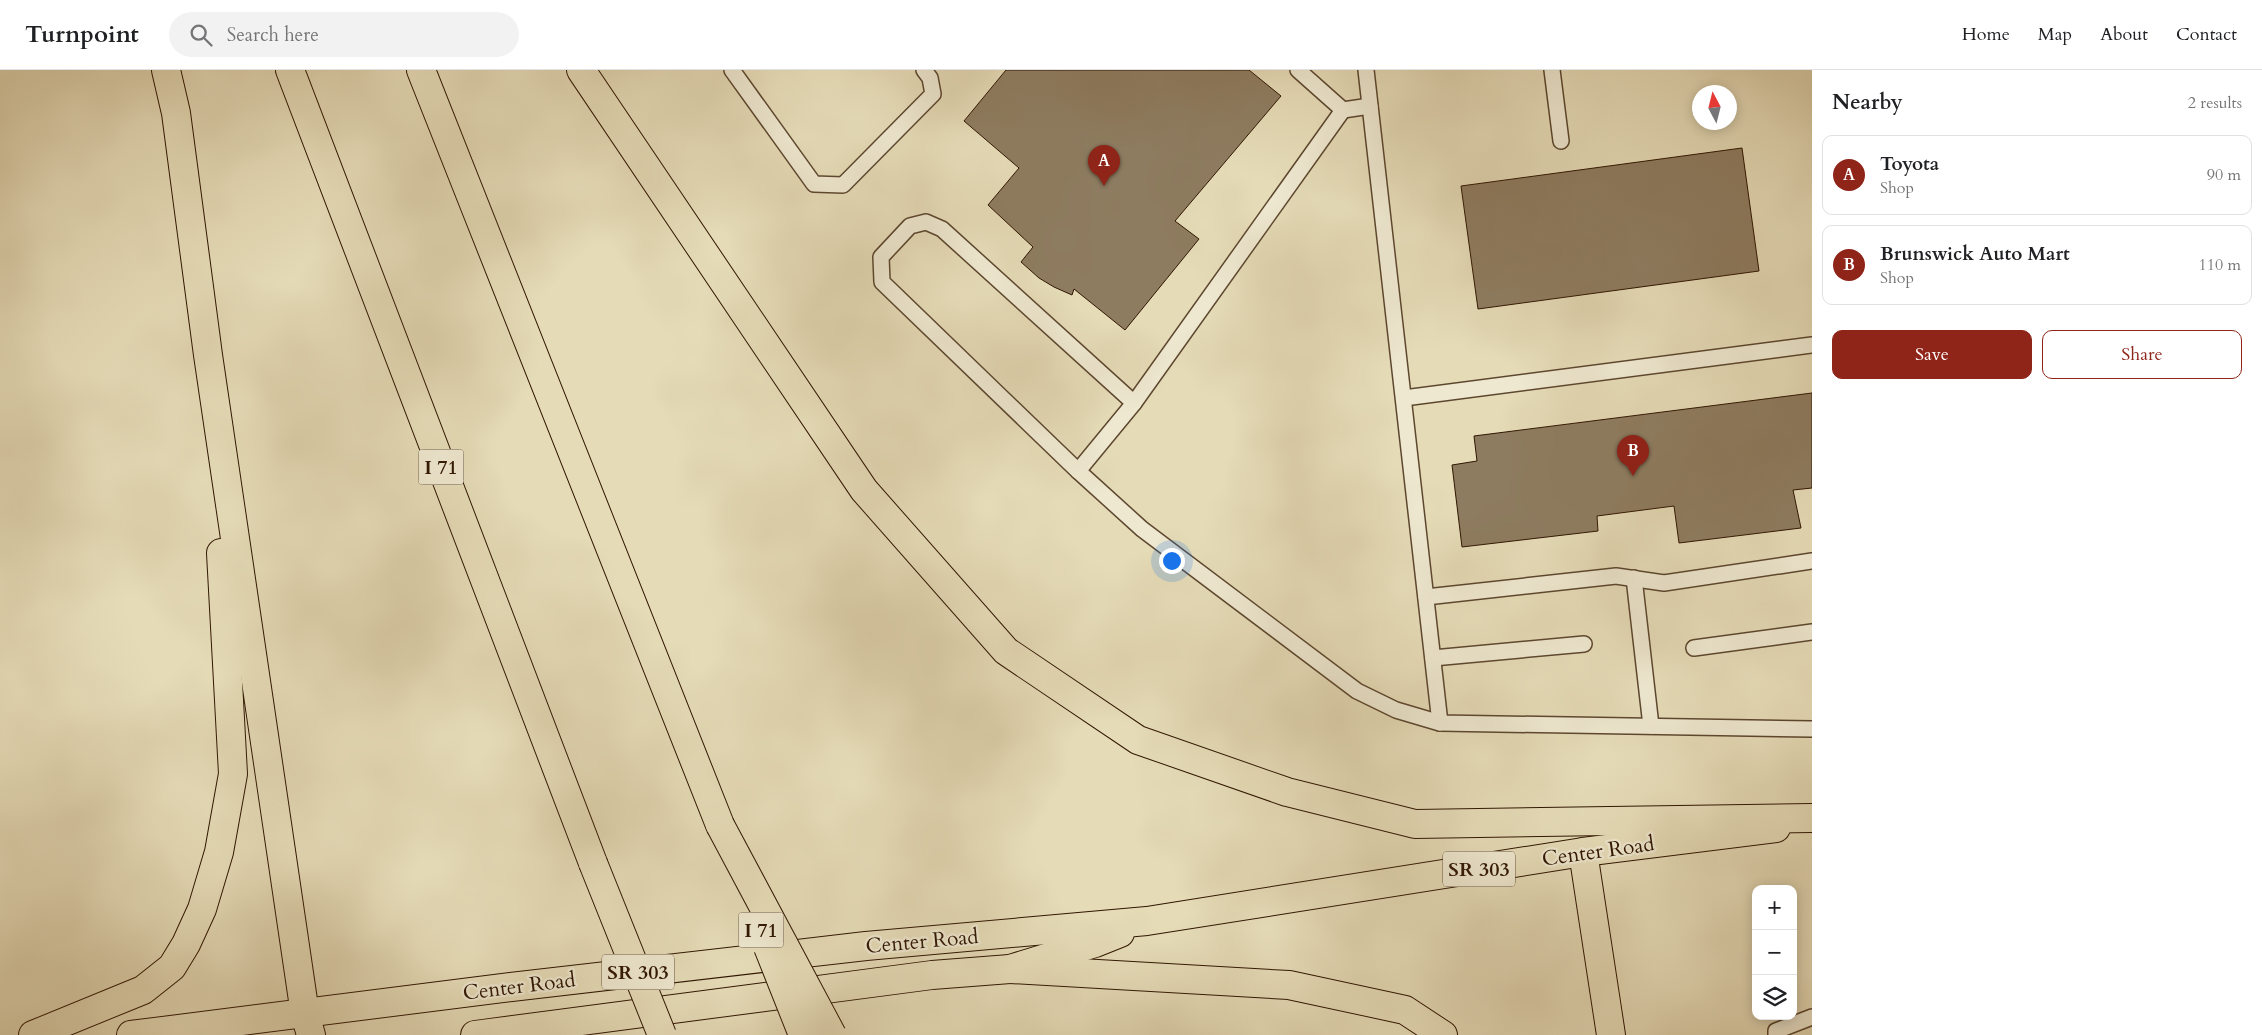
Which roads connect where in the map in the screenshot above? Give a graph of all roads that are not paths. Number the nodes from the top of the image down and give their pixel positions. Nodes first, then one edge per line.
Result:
1 (166, 70) edge
2 (290, 70) edge
3 (421, 70) edge
4 (581, 70) edge
5 (732, 70) edge
6 (924, 70) edge
7 (1298, 70) edge
8 (1366, 70) edge
9 (1552, 70) edge
10 (1370, 106) junction
11 (1343, 110) junction
12 (1561, 141) dead end
13 (1812, 345) edge
14 (208, 355) junction
15 (1404, 398) junction
16 (1134, 403) junction
17 (1078, 471) junction
18 (1812, 561) edge
19 (1634, 578) junction
20 (1426, 597) junction
21 (1812, 632) edge
22 (1584, 644) dead end
23 (1694, 648) dead end
24 (1433, 658) junction
25 (1440, 723) junction
26 (1651, 726) junction
27 (1812, 729) edge
28 (1812, 818) edge
29 (1812, 824) edge
30 (720, 825) junction
31 (1583, 852) junction
32 (1147, 922) junction
33 (1010, 969) junction
34 (1812, 1017) edge
35 (308, 1025) edge
36 (33, 1035) edge
37 (131, 1035) edge
38 (475, 1035) edge
39 (662, 1035) edge
40 (803, 1035) edge
41 (832, 1035) edge
42 (1443, 1035) edge
43 (1611, 1035) edge
44 (1776, 1035) edge

1 - 14 main road
2 - 39 main road, I 71, bridge
3 - 30 main road, I 71
4 - 28 main road
5 - 6 lane
7 - 11 lane
8 - 10 lane
9 - 12 lane
10 - 11 lane
10 - 15 lane
11 - 16 lane
13 - 15 lane
14 - 35 main road
14 - 36 main road
15 - 20 lane
16 - 17 lane
16 - 17 lane
17 - 25 lane
18 - 19 lane
19 - 20 lane
19 - 26 lane
20 - 24 lane
21 - 23 lane
22 - 24 lane
24 - 25 lane
25 - 26 lane
26 - 27 lane
29 - 31 main road, Center Road / SR 303
30 - 40 main road, I 71, bridge
30 - 41 main road, bridge
31 - 32 main road, Center Road / SR 303
31 - 43 main road
32 - 33 main road, Center Road / SR 303
32 - 35 main road, Center Road / SR 303
33 - 38 main road, Center Road / SR 303
33 - 42 main road
34 - 44 lane
35 - 37 main road, Center Road / SR 303

